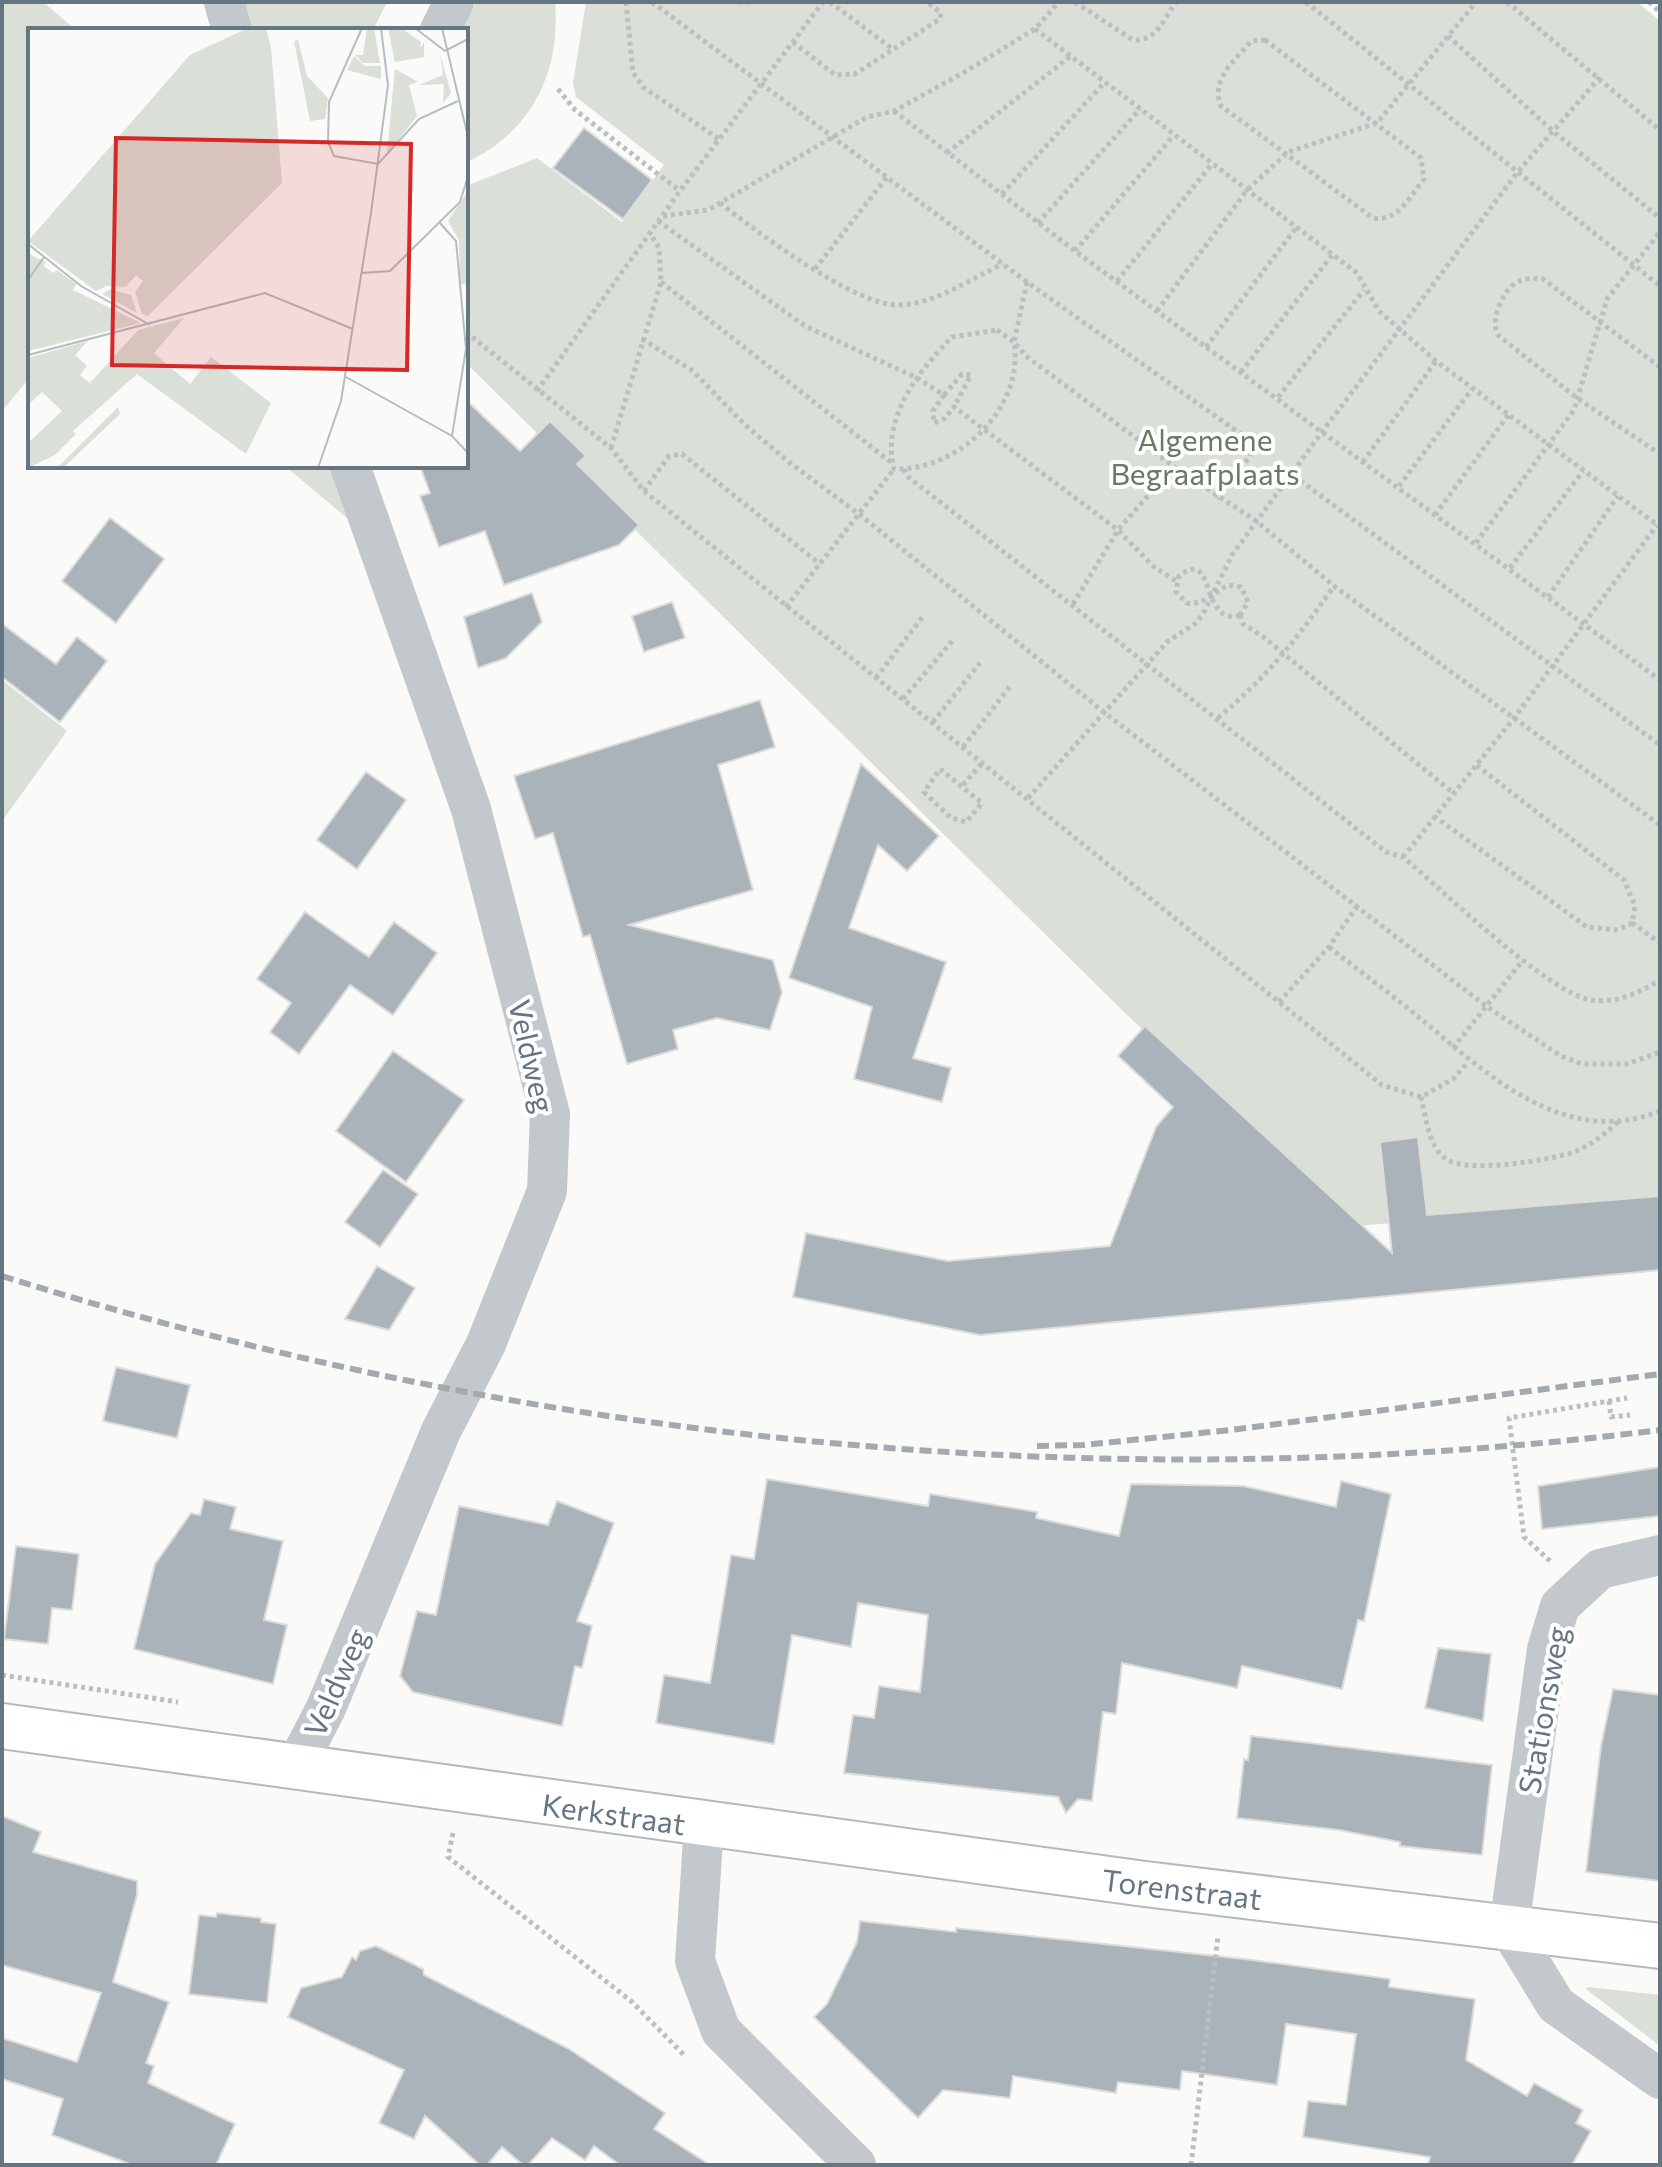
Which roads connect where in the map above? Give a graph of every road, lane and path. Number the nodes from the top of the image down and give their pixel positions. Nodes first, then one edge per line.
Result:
1 (224, 2) edge
2 (454, 2) edge
3 (626, 2) edge
4 (652, 2) edge
5 (737, 2) edge
6 (750, 2) edge
7 (823, 2) edge
8 (830, 2) edge
9 (927, 2) edge
10 (1059, 2) edge
11 (1075, 2) edge
12 (1176, 2) edge
13 (1306, 2) edge
14 (1476, 2) edge
15 (1507, 2) edge
16 (1649, 2) edge
17 (1660, 12) edge
18 (231, 28) edge
19 (441, 28) edge
20 (1035, 29) junction
21 (1448, 36) junction
22 (793, 42) junction
23 (894, 50) junction
24 (1071, 56) junction
25 (1600, 77) junction
26 (1105, 82) junction
27 (1407, 82) junction
28 (762, 85) junction
29 (558, 89) dead end
30 (1140, 109) junction
31 (894, 111) junction
32 (1377, 123) junction
33 (1660, 130) edge
34 (1554, 132) junction
35 (832, 135) junction
36 (1174, 135) junction
37 (720, 140) junction
38 (1288, 152) junction
39 (947, 153) junction
40 (1212, 164) junction
41 (1517, 173) junction
42 (887, 177) junction
43 (1247, 190) junction
44 (680, 191) junction
45 (1002, 194) junction
46 (720, 203) junction
47 (1660, 218) edge
48 (660, 219) junction
49 (1038, 223) junction
50 (1296, 228) junction
51 (1660, 232) edge
52 (650, 233) junction
53 (1075, 251) junction
54 (1332, 255) junction
55 (1003, 264) junction
56 (1635, 266) junction
57 (814, 270) junction
58 (1117, 281) junction
59 (661, 282) junction
60 (1027, 282) junction
61 (1660, 286) edge
62 (1364, 290) junction
63 (1157, 311) junction
64 (1598, 322) junction
65 (1399, 329) junction
66 (468, 334) edge
67 (642, 339) junction
68 (1014, 342) junction
69 (1206, 347) junction
70 (1436, 361) junction
71 (1660, 367) edge
72 (1241, 372) junction
73 (917, 378) junction
74 (1472, 389) junction
75 (537, 391) junction
76 (944, 395) junction
77 (1278, 397) junction
78 (1577, 398) junction
79 (954, 407) junction
80 (1509, 414) junction
81 (983, 432) junction
82 (1322, 432) junction
83 (1550, 444) junction
84 (611, 448) junction
85 (1660, 454) edge
86 (1363, 462) junction
87 (893, 466) junction
88 (351, 468) edge
89 (904, 469) junction
90 (1180, 471) junction
91 (1583, 471) junction
92 (1293, 475) junction
93 (1399, 486) junction
94 (644, 491) junction
95 (1618, 496) junction
96 (1217, 498) junction
97 (859, 514) junction
98 (1435, 515) junction
99 (1255, 520) junction
100 (1658, 526) edge
101 (1118, 530) junction
102 (1476, 543) junction
103 (820, 564) junction
104 (1510, 568) junction
105 (1176, 581) junction
106 (1334, 586) junction
107 (1212, 597) junction
108 (1548, 597) junction
109 (1073, 604) junction
110 (786, 607) junction
111 (924, 615) dead end
112 (1240, 615) junction
113 (1582, 623) junction
114 (953, 640) dead end
115 (1283, 657) junction
116 (980, 663) dead end
117 (1147, 664) junction
118 (1552, 666) junction
119 (876, 678) junction
120 (1660, 680) edge
121 (1011, 685) dead end
122 (903, 699) junction
123 (1105, 713) junction
124 (1218, 718) junction
125 (1514, 718) junction
126 (932, 722) junction
127 (1660, 745) edge
128 (963, 747) junction
129 (983, 762) junction
130 (1475, 764) junction
131 (963, 785) junction
132 (1452, 792) junction
133 (1028, 798) junction
134 (1434, 816) junction
135 (1660, 825) edge
136 (1403, 857) junction
137 (1357, 906) junction
138 (1632, 923) junction
139 (1660, 943) edge
140 (1329, 947) junction
141 (1523, 960) junction
142 (1660, 980) edge
143 (1279, 1002) junction
144 (1453, 1048) junction
145 (1660, 1052) edge
146 (1468, 1062) junction
147 (1421, 1097) junction
148 (1660, 1111) edge
149 (1621, 1120) junction
150 (1627, 1398) dead end
151 (1609, 1401) junction
152 (1630, 1415) dead end
153 (1660, 1555) edge
154 (1560, 1571) dead end
155 (2, 1726) edge
156 (297, 1764) junction
157 (460, 1792) junction
158 (704, 1825) junction
159 (1223, 1893) junction
160 (1509, 1928) junction
161 (1660, 1946) edge
162 (696, 2067) dead end
163 (1660, 2079) edge
164 (856, 2165) edge
165 (1191, 2165) edge

1 - 18 street
2 - 19 street
3 - 37 path
4 - 28 path
5 - 6 path
7 - 22 path
8 - 23 path
9 - 23 path
10 - 20 path
11 - 12 path
13 - 27 path
14 - 21 path
15 - 25 path
16 - 17 path
20 - 24 path
20 - 31 path
21 - 27 path
21 - 34 path
22 - 23 path
22 - 28 path
24 - 26 path
24 - 39 path
25 - 33 path
25 - 34 path
26 - 30 path
26 - 45 path
27 - 32 path
27 - 41 path
28 - 35 path
28 - 37 path
29 - 44 path
30 - 36 path
30 - 49 path
31 - 35 path
31 - 39 path
32 - 38 path
32 - 38 path
32 - 38 path
34 - 41 path
34 - 47 path
35 - 42 path
35 - 46 path
36 - 40 path
36 - 53 path
37 - 44 path
38 - 43 path
39 - 45 path
40 - 43 path
40 - 58 path
41 - 56 path
41 - 65 path
42 - 55 path
42 - 57 path
43 - 50 path
43 - 63 path
44 - 48 path
45 - 49 path
46 - 48 path
46 - 57 path
48 - 52 path
48 - 73 path
49 - 53 path
50 - 54 path
50 - 69 path
51 - 56 path
52 - 59 path
52 - 75 path
53 - 58 path
54 - 62 path
54 - 72 path
55 - 57 path
55 - 60 path
56 - 61 path
56 - 64 path
58 - 63 path
59 - 67 path
59 - 87 path
60 - 68 path
60 - 96 path
62 - 65 path
62 - 77 path
63 - 69 path
64 - 71 path
64 - 78 path
64 - 78 path
65 - 70 path
65 - 82 path
66 - 75 path
67 - 84 path
67 - 97 path
68 - 73 path
68 - 81 path
68 - 90 path
69 - 72 path
70 - 74 path
70 - 86 path
72 - 77 path
73 - 76 path
73 - 87 path
74 - 80 path
74 - 93 path
75 - 84 path
76 - 79 path
76 - 79 path
77 - 82 path
78 - 83 path
78 - 85 path
79 - 81 path
80 - 83 path
80 - 98 path
81 - 89 path
81 - 101 path
82 - 86 path
82 - 92 path
83 - 91 path
83 - 102 path
84 - 94 path
86 - 93 path
87 - 89 path
87 - 97 path
88 - 156 street, Veldweg
89 - 109 path
90 - 96 path
90 - 101 path
91 - 95 path
91 - 104 path
92 - 99 path
92 - 118 path
93 - 98 path
94 - 103 path
94 - 110 path
95 - 100 path
95 - 108 path
96 - 99 path
97 - 103 path
97 - 123 path
98 - 102 path
99 - 106 path
99 - 107 path
100 - 113 path
101 - 105 path
101 - 109 path
102 - 104 path
103 - 110 path
104 - 108 path
105 - 107 path
105 - 107 path
106 - 115 path
106 - 125 path
107 - 112 path
107 - 112 path
107 - 117 path
108 - 113 path
109 - 117 path
110 - 119 path
111 - 119 path
112 - 115 path
113 - 118 path
113 - 120 path
114 - 122 path
115 - 124 path
115 - 132 path
116 - 126 path
117 - 123 path
117 - 124 path
118 - 125 path
118 - 127 path
119 - 122 path
121 - 128 path
122 - 126 path
123 - 133 path
123 - 137 path
124 - 136 path
125 - 130 path
125 - 135 path
126 - 128 path
128 - 129 path
129 - 131 path
129 - 133 path
130 - 132 path
130 - 138 path
131 - 131 path
132 - 134 path
133 - 143 path
134 - 136 path
134 - 138 path
136 - 141 path
137 - 140 path
137 - 145 path
138 - 139 path
140 - 143 path
140 - 144 path
141 - 142 path
141 - 144 path
143 - 147 path
144 - 146 path
146 - 147 path
146 - 149 path
147 - 149 path
148 - 149 path
150 - 151 path
151 - 152 path
151 - 154 path
153 - 160 street, Stationsweg
155 - 156 main road, Kerkstraat
156 - 157 main road, Kerkstraat
157 - 158 main road, Kerkstraat
157 - 162 path
158 - 159 main road, Torenstraat
158 - 164 street, Kerkstraat
159 - 160 main road, Torenstraat
159 - 165 path
160 - 161 main road, Torenstraat
160 - 163 street

